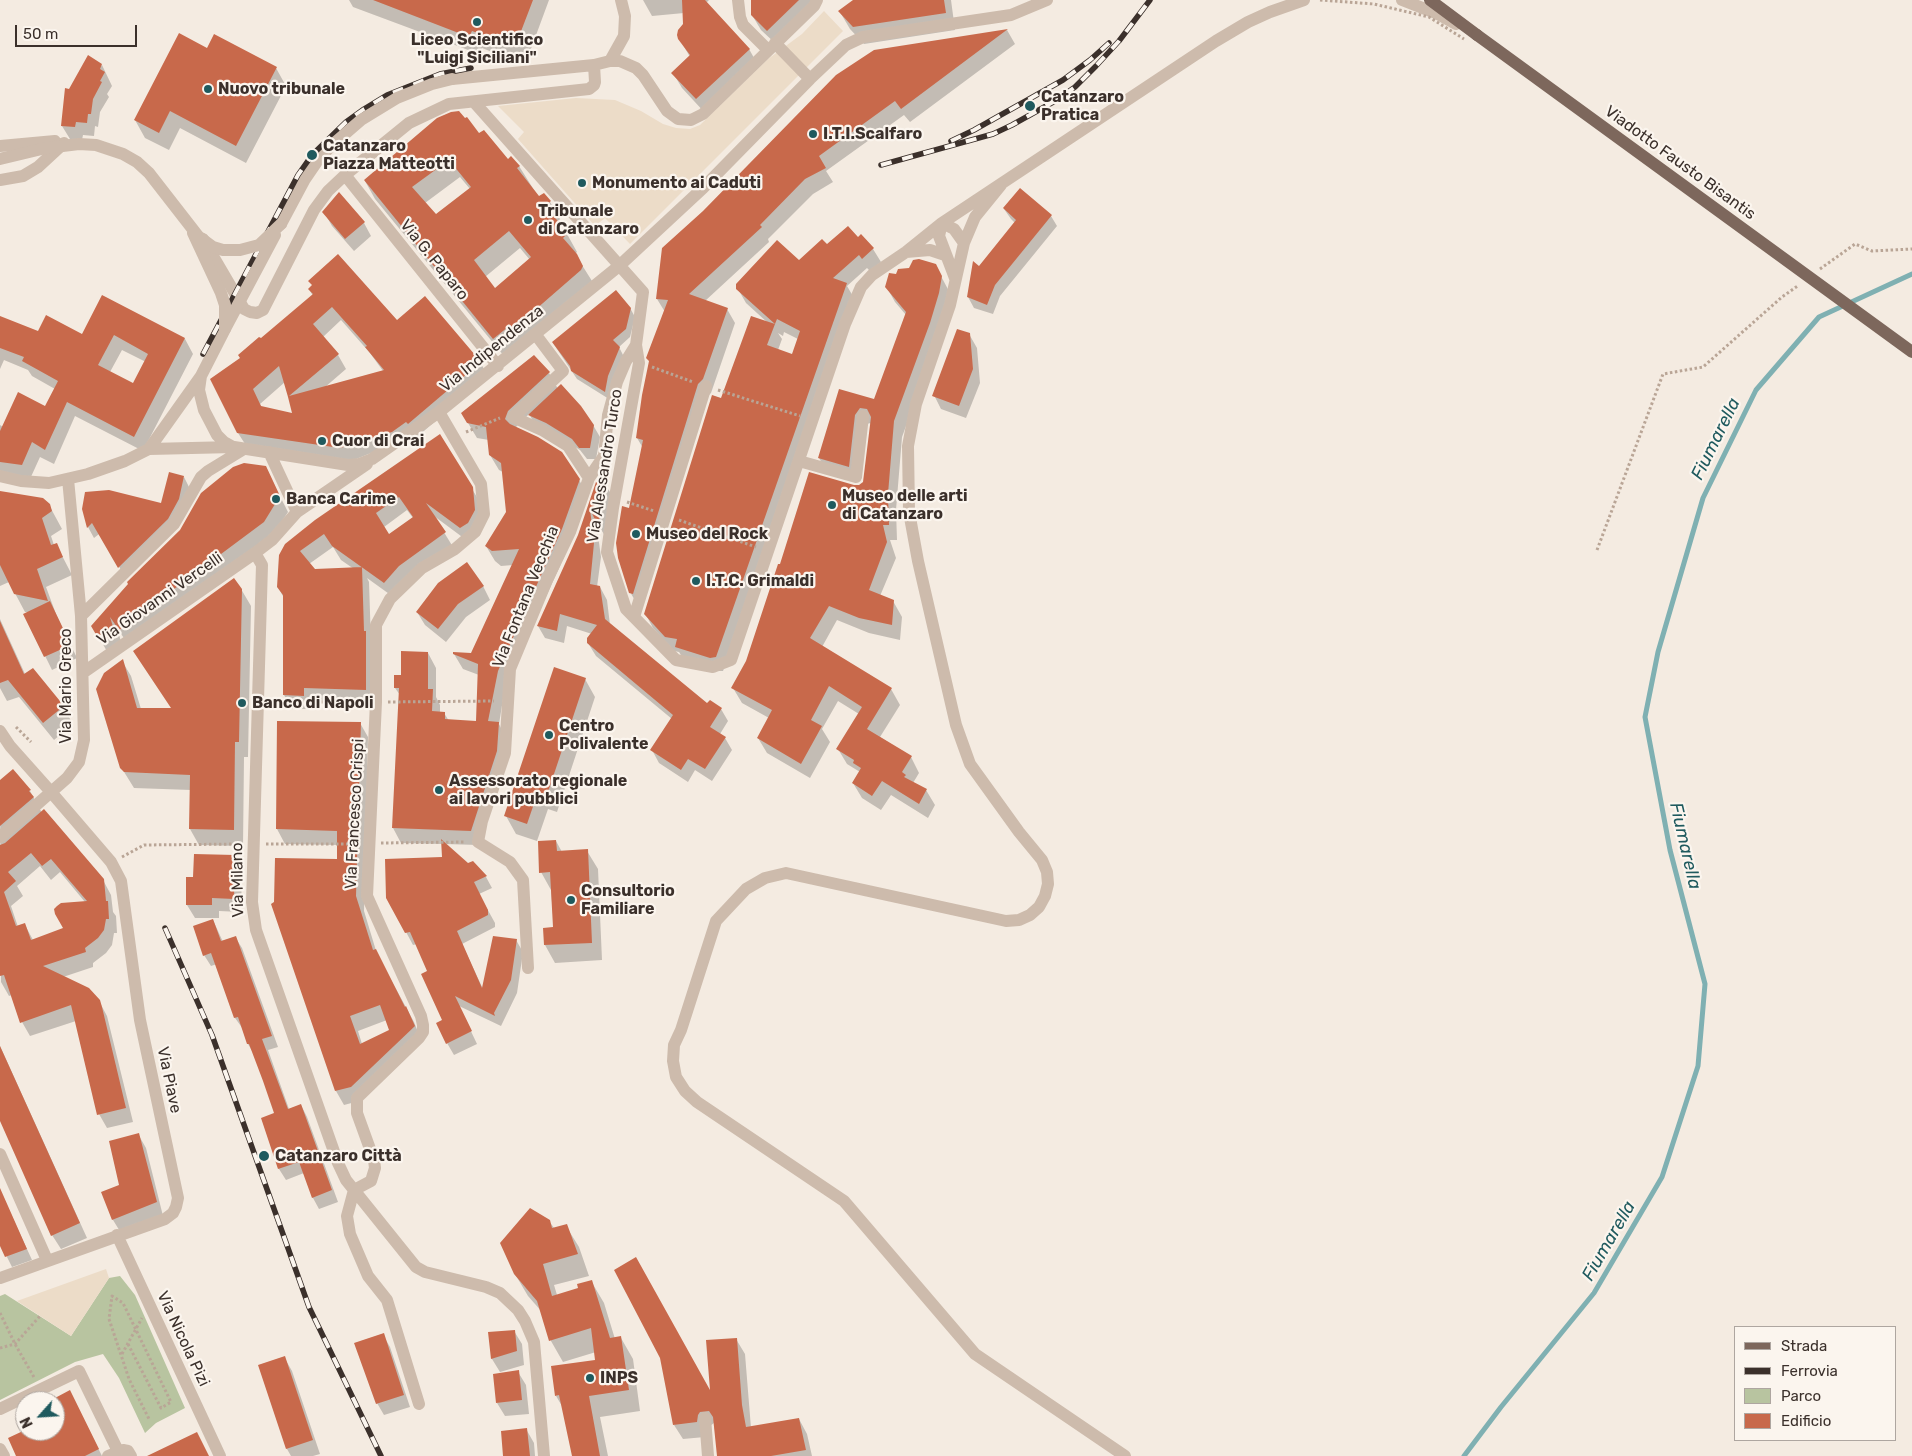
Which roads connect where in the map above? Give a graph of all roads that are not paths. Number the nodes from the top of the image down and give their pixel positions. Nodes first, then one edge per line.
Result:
1 (621, 0) edge
2 (738, 0) edge
3 (817, 0) edge
4 (1047, 0) edge
5 (1304, 0) edge
6 (1402, 0) edge
7 (1433, 1) edge
8 (1477, 35) junction
9 (771, 47) junction
10 (610, 61) junction
11 (594, 65) junction
12 (810, 79) junction
13 (474, 102) junction
14 (0, 139) edge
15 (67, 139) junction
16 (0, 146) edge
17 (0, 159) edge
18 (0, 174) edge
19 (345, 175) junction
20 (24, 176) junction
21 (0, 180) edge
22 (1001, 185) junction
23 (188, 224) junction
24 (281, 224) junction
25 (942, 224) junction
26 (964, 243) junction
27 (906, 252) junction
28 (945, 255) junction
29 (619, 266) junction
30 (955, 278) junction
31 (225, 329) junction
32 (536, 335) junction
33 (636, 345) junction
34 (1912, 352) edge
35 (498, 366) junction
36 (201, 376) junction
37 (706, 386) road end
38 (439, 412) junction
39 (863, 416) dead end
40 (238, 448) junction
41 (149, 450) junction
42 (269, 452) junction
43 (382, 454) junction
44 (799, 461) junction
45 (0, 476) edge
46 (589, 478) junction
47 (68, 480) junction
48 (297, 512) junction
49 (255, 553) junction
50 (81, 616) junction
51 (634, 617) junction
52 (84, 672) junction
53 (0, 731) edge
54 (51, 792) junction
55 (0, 837) edge
56 (528, 968) dead end
57 (0, 1154) edge
58 (354, 1190) junction
59 (117, 1236) junction
60 (47, 1260) junction
61 (0, 1278) edge
62 (419, 1404) dead end
63 (0, 1409) edge
64 (705, 1418) dead end
65 (0, 1449) edge
66 (113, 1454) edge
67 (4, 1456) edge
68 (131, 1456) edge
69 (220, 1456) edge
70 (544, 1456) edge
71 (708, 1456) edge
72 (1125, 1456) edge

1 - 10 street
2 - 9 street
3 - 9 street
4 - 12 street, Via Indipendenza
5 - 22 street, Via Alessandro Turco
6 - 8 street
7 - 8 main road, Viadotto Fausto Bisantis
8 - 34 main road, Viadotto Fausto Bisantis, bridge
9 - 10 street
9 - 12 street
10 - 11 street
11 - 13 street
11 - 24 street, bridge
12 - 29 street, Via Indipendenza
13 - 19 street
13 - 29 street
14 - 15 street
15 - 16 street
15 - 19 street
15 - 20 street
17 - 23 street, bridge
18 - 20 street
19 - 35 street, Via G. Paparo
20 - 21 street
22 - 25 street, Via Alessandro Turco
22 - 26 street
23 - 24 street, bridge
23 - 31 street, bridge
24 - 31 street, bridge
25 - 26 street
25 - 27 street, Via Alessandro Turco
25 - 28 street
26 - 30 street
27 - 28 street
27 - 44 street, Via Alessandro Turco
28 - 30 street
29 - 32 street, Via Indipendenza
29 - 33 street, Via Alessandro Turco
30 - 72 street
31 - 36 street
32 - 35 street, Via Indipendenza
32 - 46 street
33 - 46 street, Via Fontana Vecchia
33 - 51 street, Via Alessandro Turco
35 - 38 street, Via Indipendenza
36 - 40 street
36 - 41 street
37 - 51 street
38 - 43 street, Via Indipendenza
38 - 58 street, Via Francesco Crispi
39 - 44 street
40 - 41 street, Via Indipendenza
40 - 42 street, Via Indipendenza
40 - 50 street, Via Mario Greco
41 - 47 street
42 - 43 street, Via Indipendenza
42 - 48 street
43 - 48 street, Via Indipendenza
44 - 51 street, Via Alessandro Turco
45 - 47 street
46 - 56 street, Via Fontana Vecchia
47 - 50 street
48 - 49 street, Via Indipendenza
49 - 52 street, Via Giovanni Vercelli
49 - 58 street, Via Milano
50 - 52 street, Via Mario Greco
52 - 54 street, Via Mario Greco
53 - 54 street, Via Piave
54 - 55 street, Via Mario Greco
54 - 59 street, Via Piave
57 - 60 street
58 - 62 street
58 - 70 street
59 - 60 street, Via Piave
59 - 69 street, Via Nicola Pizi
60 - 61 street, Via Piave
63 - 66 street
64 - 71 street
65 - 67 street
66 - 68 street

